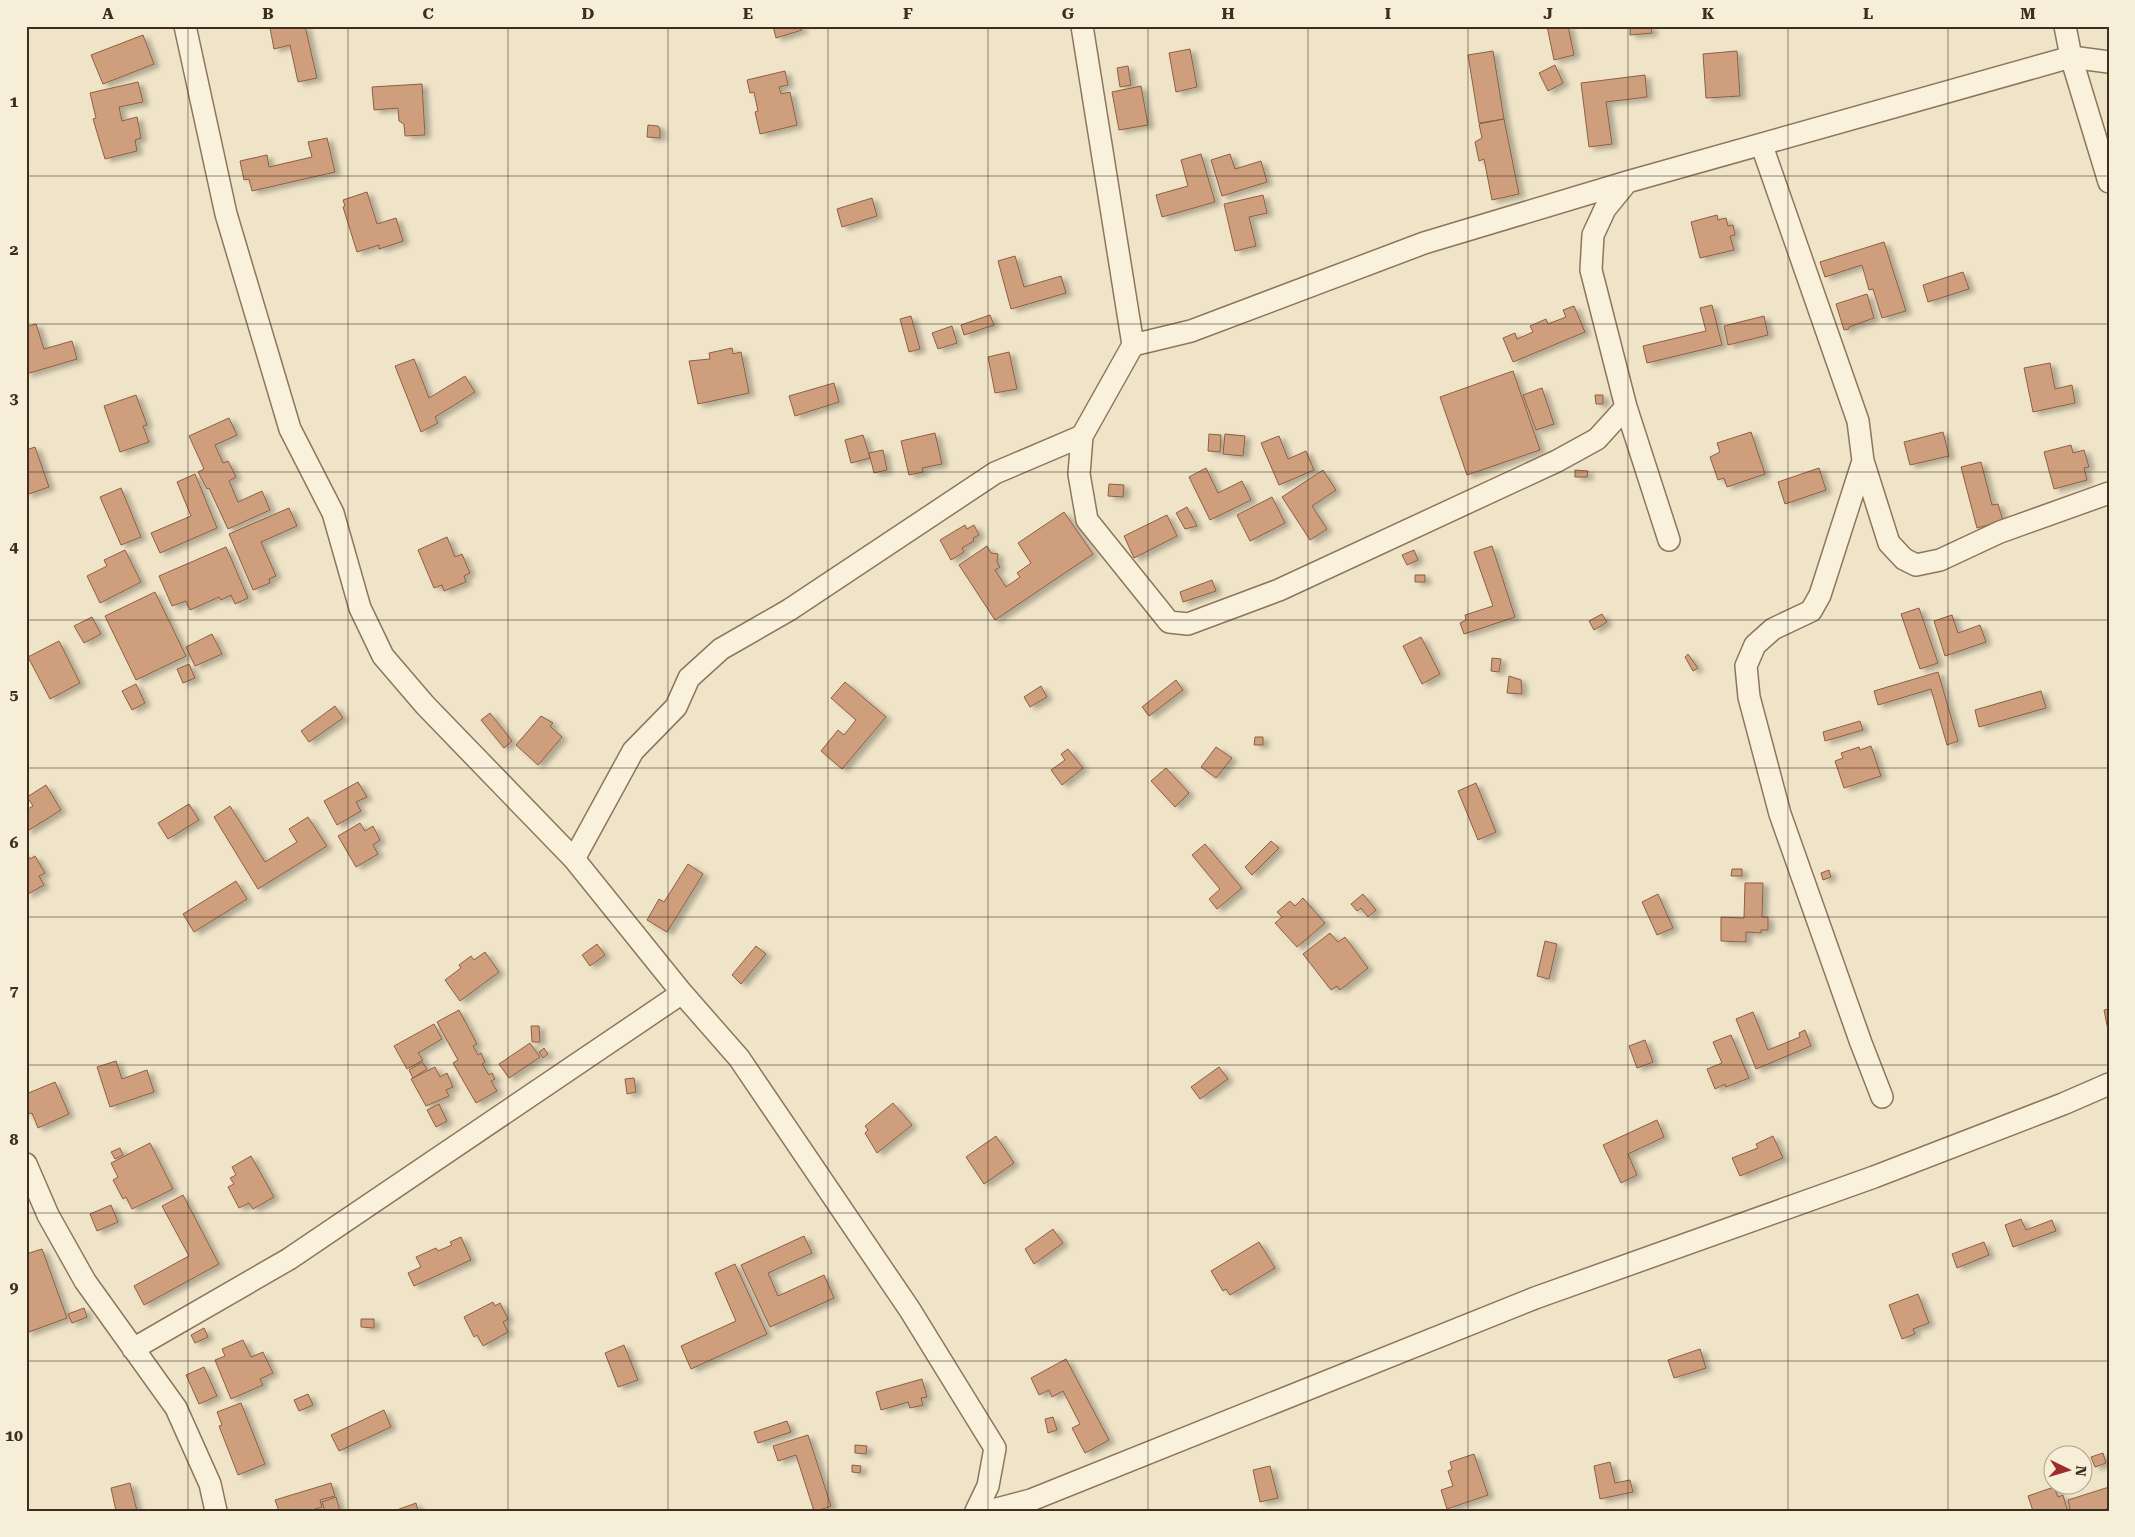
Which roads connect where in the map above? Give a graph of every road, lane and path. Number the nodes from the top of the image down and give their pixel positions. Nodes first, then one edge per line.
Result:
1 (185, 26) edge
2 (1082, 26) edge
3 (2065, 26) edge
4 (2071, 57) junction
5 (2109, 62) edge
6 (1762, 146) junction
7 (1627, 182) junction
8 (2109, 182) edge
9 (1133, 345) junction
10 (1626, 407) junction
11 (1082, 436) junction
12 (1863, 461) junction
13 (2109, 493) edge
14 (1669, 540) dead end
15 (574, 859) junction
16 (682, 993) junction
17 (2109, 1084) edge
18 (1882, 1097) dead end
19 (26, 1164) edge
20 (134, 1349) junction
21 (216, 1511) edge
22 (976, 1511) edge
23 (989, 1511) edge

1 - 15 street
2 - 9 street
3 - 4 street
4 - 5 street
4 - 6 street
4 - 8 street
6 - 7 street
6 - 12 street
7 - 9 street
7 - 10 street
9 - 11 street
10 - 11 street
10 - 14 street
11 - 15 street
12 - 13 street
12 - 18 street
15 - 16 street
16 - 20 street
16 - 22 street
17 - 23 street
19 - 20 street
20 - 21 street

